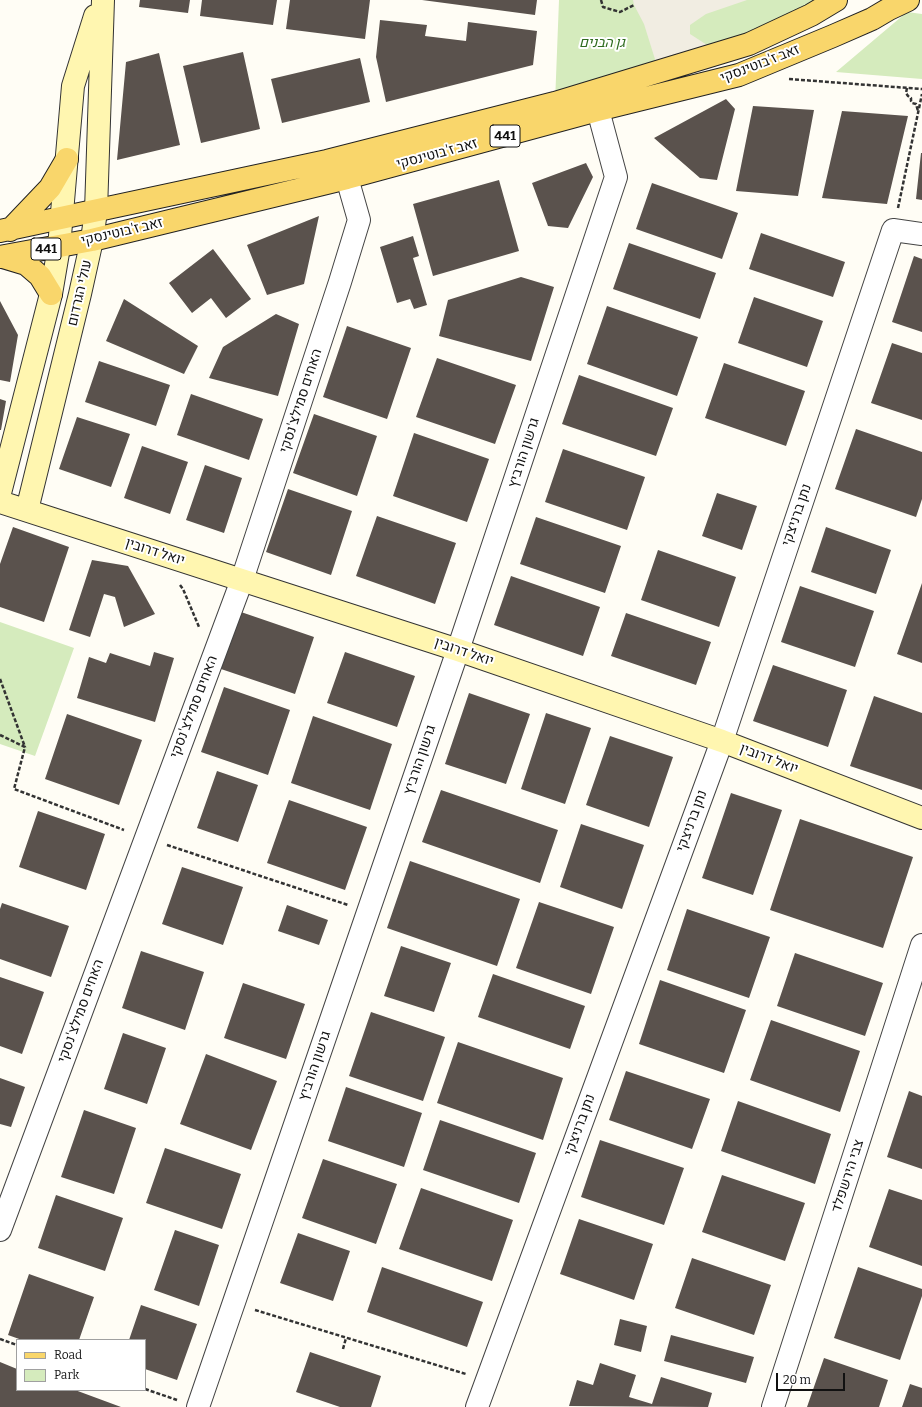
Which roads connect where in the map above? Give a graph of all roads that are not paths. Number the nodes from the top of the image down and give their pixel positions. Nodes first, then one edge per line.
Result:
1 (102, 0) edge
2 (836, 0) edge
3 (881, 0) edge
4 (908, 0) edge
5 (833, 36) junction
6 (598, 110) junction
7 (67, 159) junction
8 (347, 178) junction
9 (96, 211) junction
10 (62, 217) junction
11 (5, 230) edge
12 (922, 234) edge
13 (92, 240) junction
14 (59, 247) junction
15 (2, 257) edge
16 (51, 294) junction
17 (0, 493) edge
18 (0, 502) edge
19 (27, 510) junction
20 (242, 580) junction
21 (458, 650) junction
22 (722, 741) junction
23 (922, 818) edge
24 (922, 945) edge
25 (0, 1230) edge
26 (190, 1404) edge
27 (477, 1407) edge
28 (773, 1407) edge

1 - 7 street, עולי הגרדום
1 - 9 street, עולי הגרדום
2 - 9 main road, זאב ז'בוטינסקי / 441
3 - 5 main road
4 - 5 main road, זאב ז'בוטינסקי / 441
5 - 6 main road, זאב ז'בוטינסקי / 441
6 - 8 main road, זאב ז'בוטינסקי / 441
6 - 21 street, גרשון הורביץ
7 - 10 street, עולי הגרדום
7 - 11 main road
8 - 13 main road, זאב ז'בוטינסקי / 441
8 - 20 street, האחים סמילצ'נסקי
9 - 10 main road, זאב ז'בוטינסקי / 441
9 - 13 street, עולי הגרדום
10 - 11 main road, זאב ז'בוטינסקי / 441
10 - 14 street, עולי הגרדום
12 - 22 street, נתן ברניצקי
13 - 14 main road, זאב ז'בוטינסקי / 441
13 - 19 street, עולי הגרדום
14 - 15 main road, זאב ז'בוטינסקי / 441
14 - 16 street, עולי הגרדום
15 - 16 main road
16 - 17 street, עולי הגרדום
18 - 19 street, יואל דרובין
19 - 20 street, יואל דרובין
20 - 21 street, יואל דרובין
20 - 25 street, האחים סמילצ'נסקי
21 - 22 street, יואל דרובין
21 - 26 street, גרשון הורביץ
22 - 23 street, יואל דרובין
22 - 27 street, נתן ברניצקי
24 - 28 street, צבי הירשפלד

